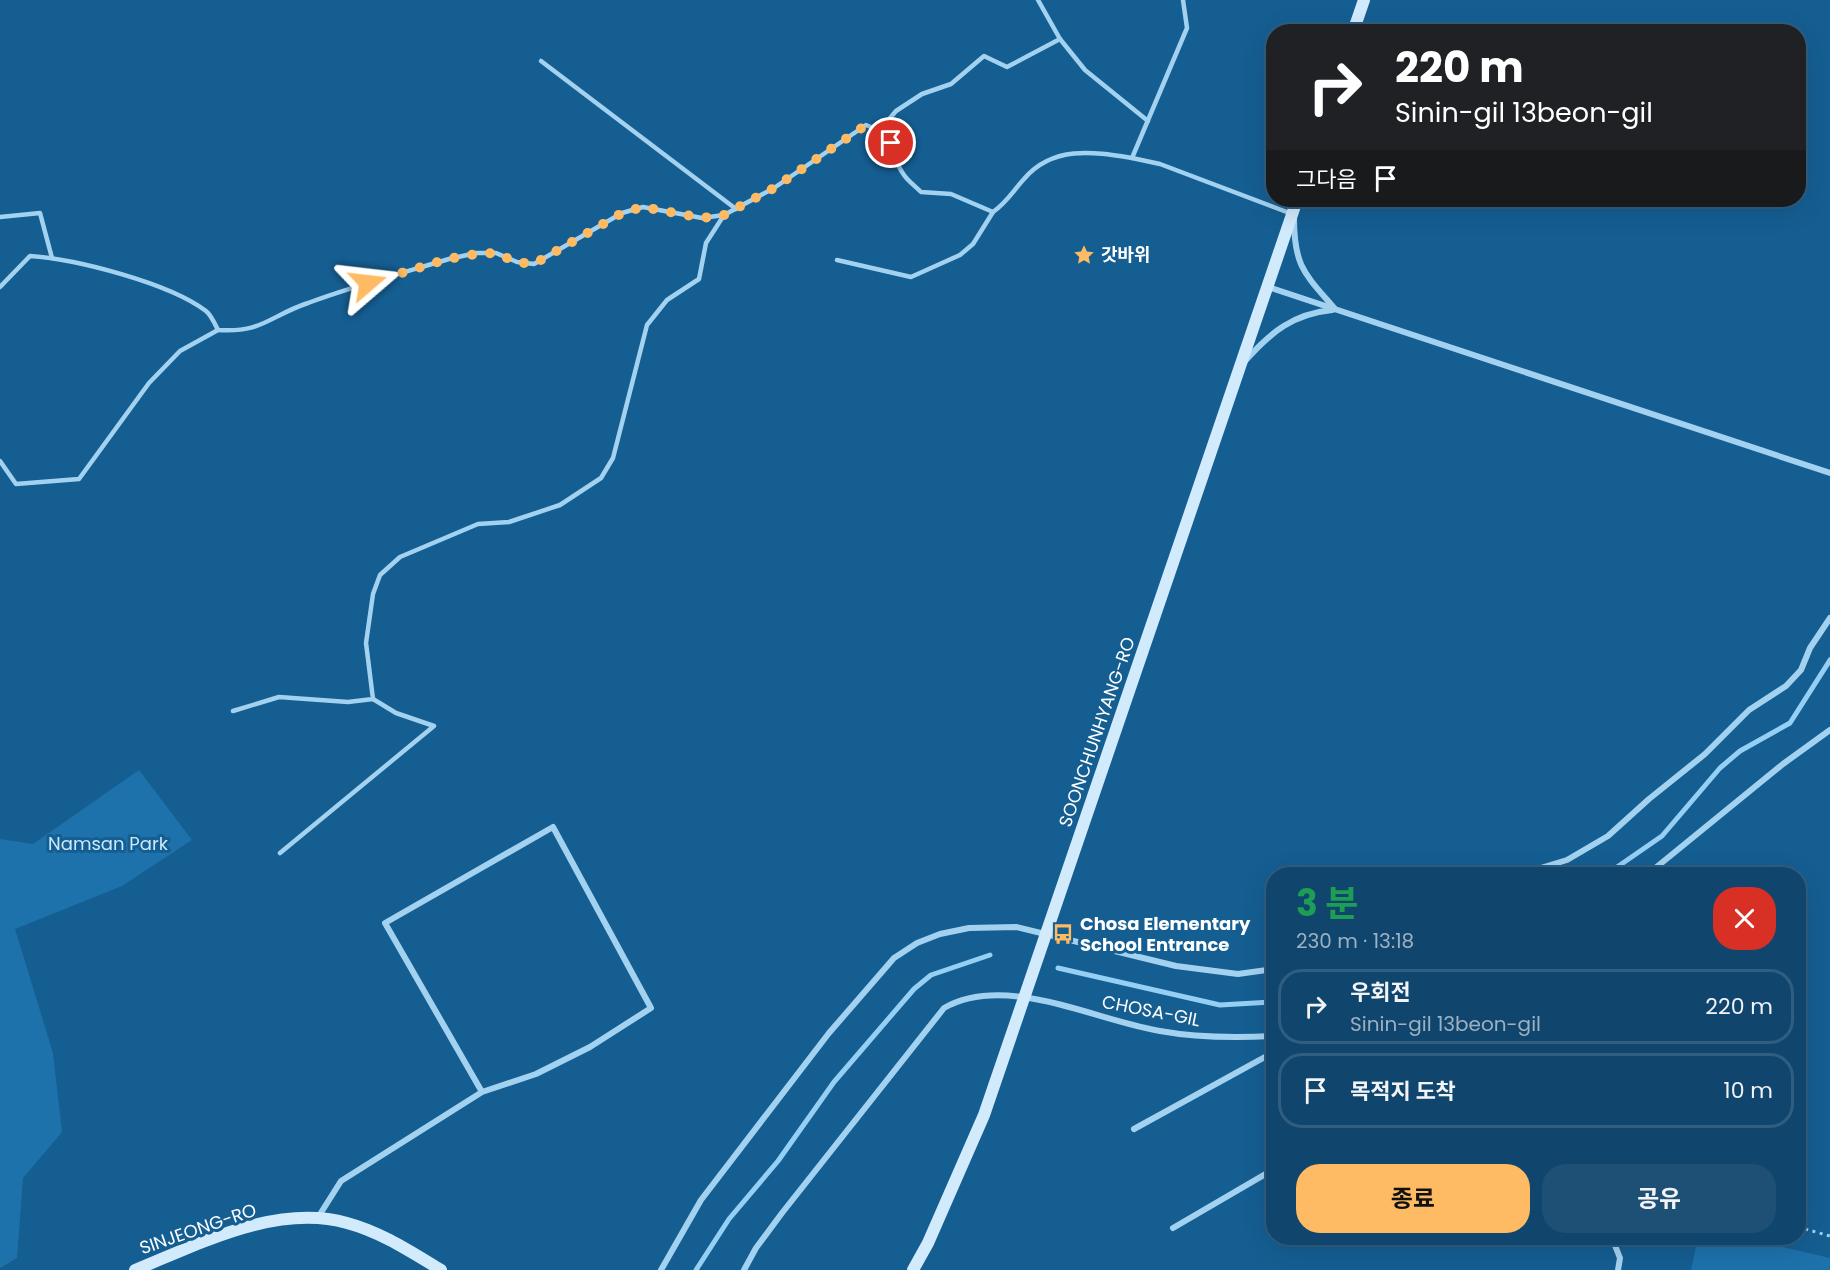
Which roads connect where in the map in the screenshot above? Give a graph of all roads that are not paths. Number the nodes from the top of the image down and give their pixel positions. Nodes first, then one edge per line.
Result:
1 (1038, 0) edge
2 (1183, 0) edge
3 (1364, 0) edge
4 (1356, 24) edge
5 (1060, 39) junction
6 (541, 61) dead end
7 (1148, 121) junction
8 (880, 130) junction
9 (1132, 159) junction
10 (1266, 198) edge
11 (1294, 207) edge
12 (736, 209) junction
13 (993, 212) junction
14 (724, 215) junction
15 (0, 217) edge
16 (52, 258) junction
17 (837, 260) dead end
18 (0, 287) edge
19 (1268, 287) junction
20 (1335, 309) junction
21 (218, 330) junction
22 (1241, 365) junction
23 (0, 461) edge
24 (1830, 473) edge
25 (1830, 618) edge
26 (373, 699) junction
27 (233, 711) dead end
28 (1830, 730) edge
29 (280, 854) dead end
30 (1544, 867) edge
31 (1657, 867) edge
32 (1046, 935) junction
33 (1266, 970) edge
34 (1025, 998) junction
35 (1266, 1036) edge
36 (1266, 1056) edge
37 (482, 1092) junction
38 (1134, 1130) dead end
39 (1266, 1173) edge
40 (317, 1219) junction
41 (1173, 1228) dead end
42 (1615, 1245) edge
43 (135, 1270) edge
44 (441, 1270) edge
45 (661, 1270) edge
46 (744, 1270) edge
47 (913, 1270) edge
48 (1618, 1270) edge

1 - 5 lane
2 - 7 lane
3 - 4 main road
5 - 7 lane
5 - 8 lane
6 - 12 lane
7 - 9 lane
8 - 12 lane
8 - 13 lane
9 - 10 lane
9 - 13 lane
11 - 19 main road, SOONCHUNHYANG-RO
11 - 20 street
12 - 14 lane
13 - 17 lane
14 - 21 lane
14 - 26 lane
15 - 16 lane
16 - 18 lane
16 - 21 lane
19 - 20 street
19 - 22 main road, SOONCHUNHYANG-RO
20 - 22 street
20 - 24 street
21 - 23 lane
22 - 32 main road, SOONCHUNHYANG-RO
25 - 30 street
26 - 27 lane
26 - 29 lane
28 - 31 street
32 - 33 street
32 - 34 main road, SOONCHUNHYANG-RO
32 - 45 street
34 - 35 street, CHOSA-GIL
34 - 46 street, CHOSA-GIL
34 - 47 main road, SOONCHUNHYANG-RO
36 - 38 street
37 - 37 street
37 - 40 street
39 - 41 street
40 - 43 main road, SINJEONG-RO
40 - 44 main road, SINJEONG-RO
42 - 48 street

